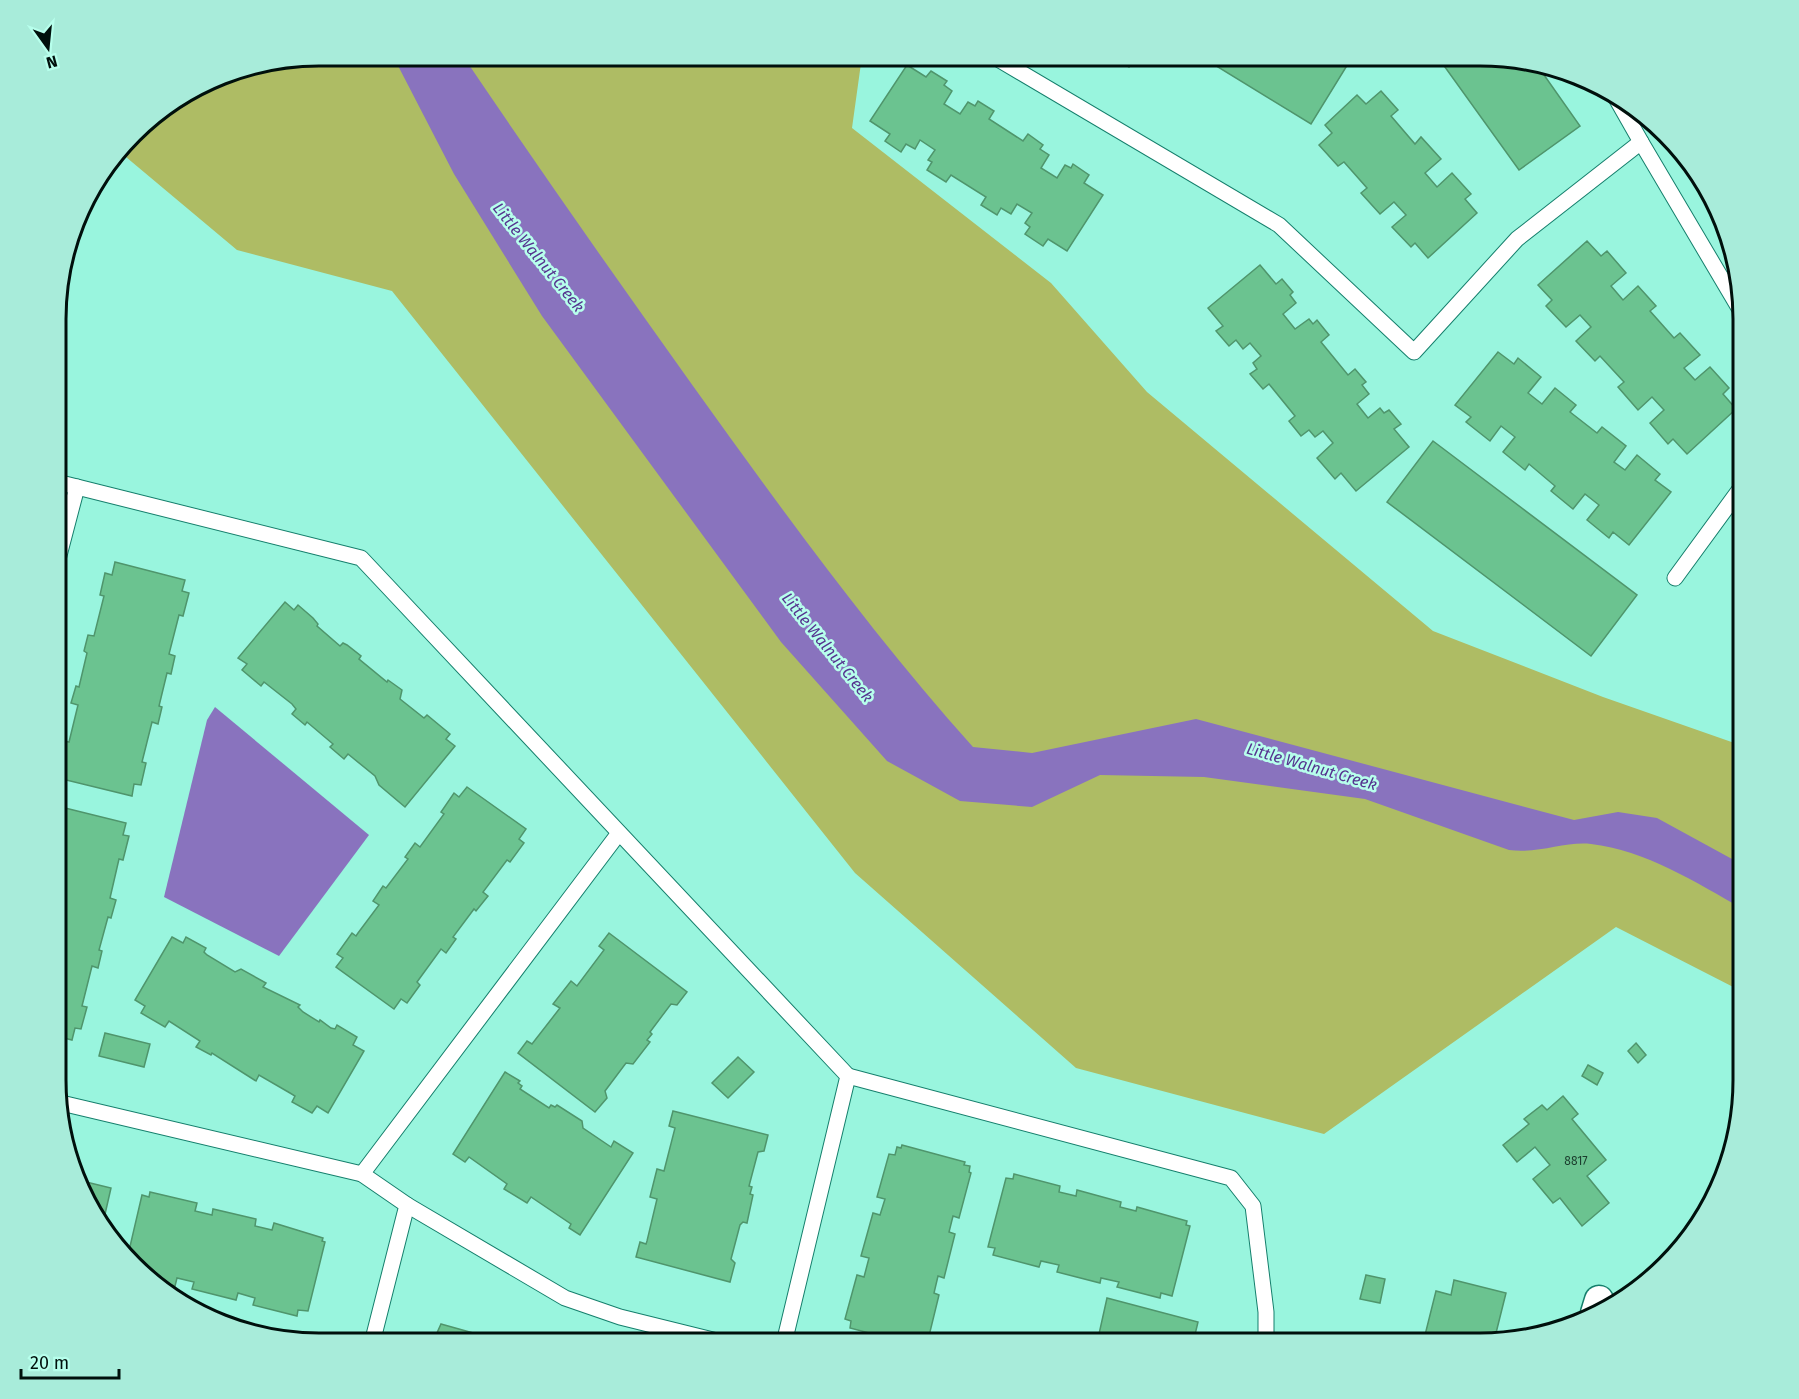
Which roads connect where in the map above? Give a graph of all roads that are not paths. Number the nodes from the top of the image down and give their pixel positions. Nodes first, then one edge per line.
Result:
1 (1010, 66) edge
2 (1624, 111) edge
3 (1641, 142) junction
4 (1732, 295) edge
5 (66, 484) edge
6 (77, 487) junction
7 (1733, 499) edge
8 (66, 529) edge
9 (1675, 578) dead end
10 (619, 833) junction
11 (848, 1076) junction
12 (67, 1104) edge
13 (362, 1174) junction
14 (407, 1206) junction
15 (375, 1333) edge
16 (684, 1333) edge
17 (786, 1333) edge
18 (1266, 1333) edge

1 - 3 lane
2 - 3 lane
3 - 4 lane
5 - 6 lane
6 - 8 lane
6 - 10 lane
7 - 9 lane
10 - 11 lane
10 - 13 lane
11 - 17 lane
11 - 18 lane
12 - 13 lane
13 - 14 lane
14 - 15 lane
14 - 16 lane

